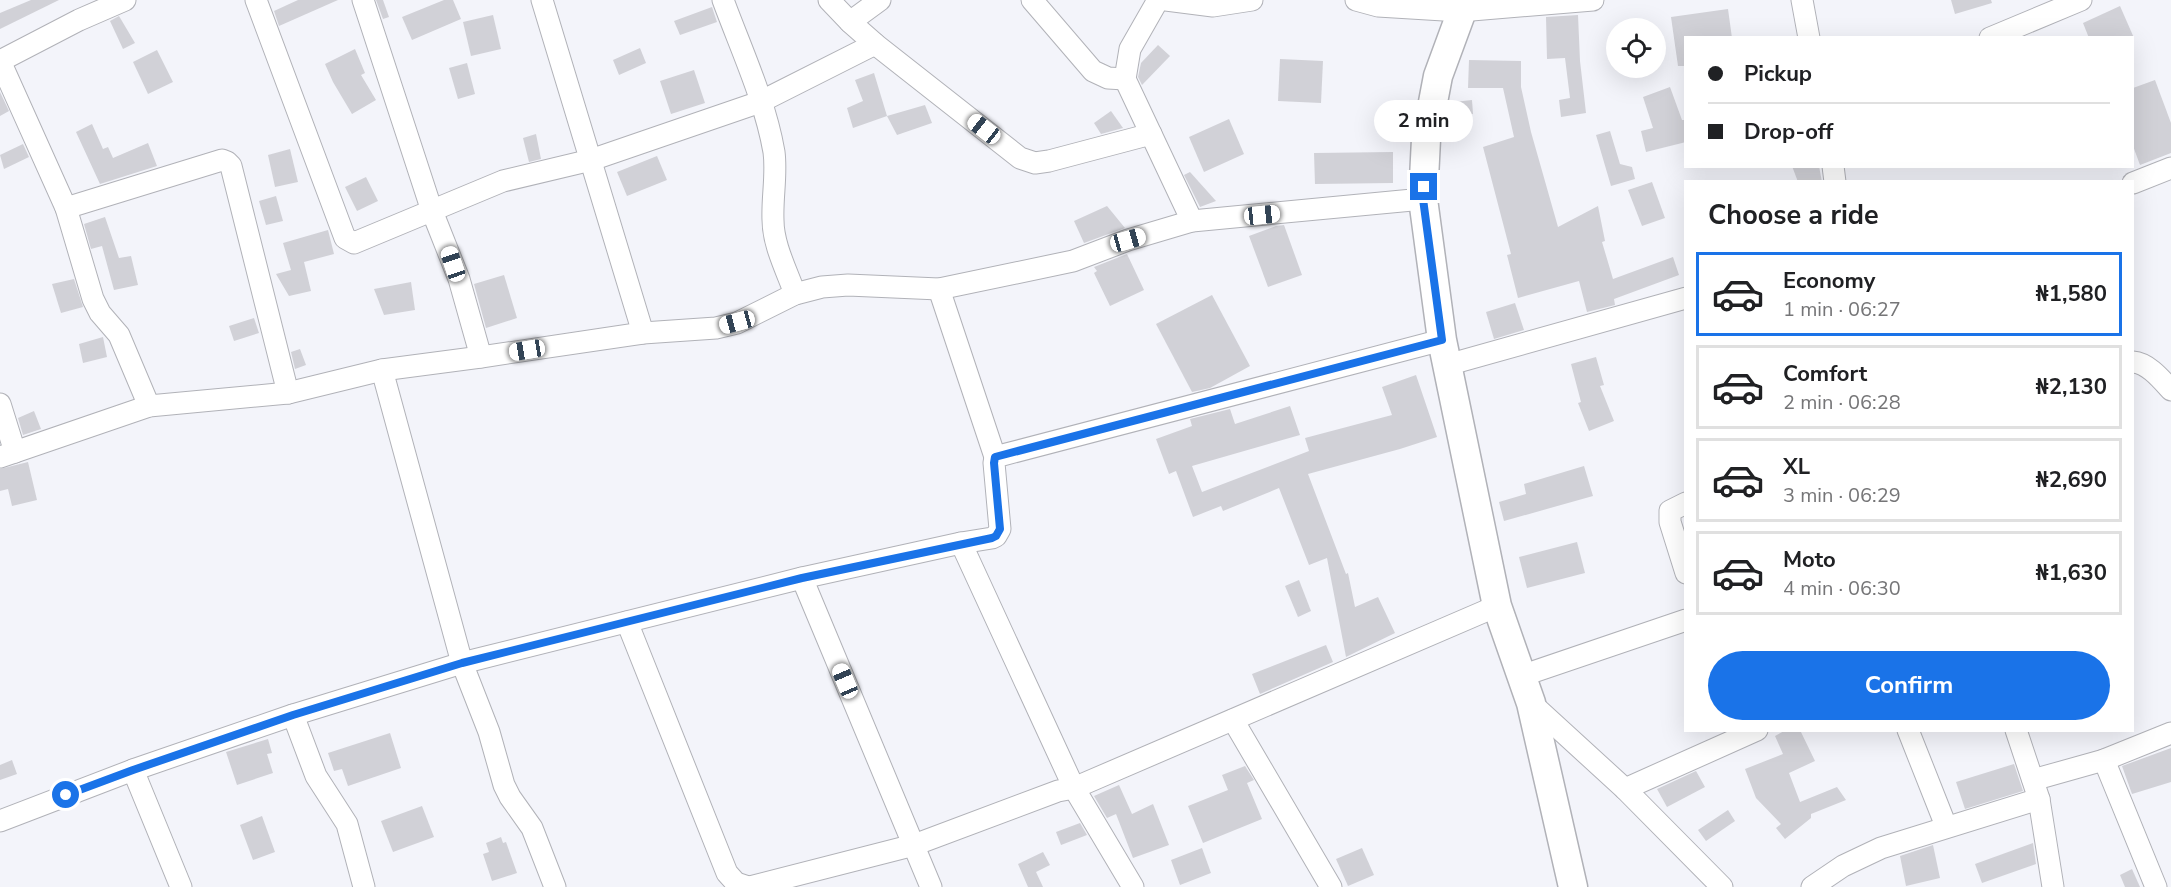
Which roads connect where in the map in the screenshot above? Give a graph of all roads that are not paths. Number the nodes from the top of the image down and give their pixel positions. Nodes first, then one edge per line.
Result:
1 (125, 0) edge
2 (256, 0) edge
3 (363, 0) edge
4 (543, 0) edge
5 (723, 0) edge
6 (829, 0) edge
7 (880, 0) edge
8 (1032, 0) edge
9 (1158, 0) edge
10 (1166, 0) edge
11 (1252, 0) edge
12 (1356, 0) edge
13 (1593, 0) edge
14 (1802, 0) edge
15 (2081, 0) edge
16 (1463, 5) edge
17 (850, 22) junction
18 (1809, 36) edge
19 (1995, 36) edge
20 (875, 44) junction
21 (0, 61) edge
22 (1125, 79) junction
23 (760, 102) junction
24 (1151, 134) junction
25 (591, 160) junction
26 (2171, 168) edge
27 (2134, 183) edge
28 (1423, 199) junction
29 (66, 208) junction
30 (432, 211) junction
31 (1192, 221) junction
32 (939, 289) junction
33 (795, 294) junction
34 (1684, 298) edge
35 (643, 333) junction
36 (1444, 353) junction
37 (481, 357) junction
38 (2134, 362) edge
39 (382, 370) junction
40 (2171, 390) edge
41 (288, 393) junction
42 (0, 404) edge
43 (149, 406) junction
44 (8, 455) edge
45 (995, 457) junction
46 (1684, 504) edge
47 (961, 543) junction
48 (1684, 567) edge
49 (802, 578) junction
50 (1497, 606) junction
51 (1684, 621) edge
52 (627, 622) junction
53 (462, 663) junction
54 (1521, 676) junction
55 (1531, 703) junction
56 (293, 715) junction
57 (1233, 720) junction
58 (1753, 732) edge
59 (1909, 732) edge
60 (2017, 732) edge
61 (2171, 733) edge
62 (2104, 760) junction
63 (133, 770) junction
64 (1074, 788) junction
65 (1625, 789) junction
66 (2036, 789) junction
67 (0, 821) edge
68 (1946, 826) junction
69 (915, 845) junction
70 (181, 887) edge
71 (364, 887) edge
72 (555, 887) edge
73 (749, 887) edge
74 (931, 887) edge
75 (1133, 887) edge
76 (1331, 887) edge
77 (1573, 887) edge
78 (1722, 887) edge
79 (1812, 887) edge
80 (2053, 887) edge
81 (2156, 887) edge

1 - 21 street
2 - 30 street
3 - 30 street
4 - 25 street
5 - 23 street
6 - 17 street
7 - 17 street
8 - 22 street
9 - 22 street
10 - 11 street
12 - 16 street
13 - 16 street
14 - 18 street
15 - 19 street
16 - 28 street
17 - 20 street
20 - 23 street
20 - 24 street
21 - 29 street
22 - 24 street
23 - 25 street
23 - 33 street
24 - 31 street
25 - 30 street
25 - 35 street
26 - 27 street
28 - 31 street
28 - 36 street
29 - 41 street
29 - 43 street
30 - 37 street
31 - 32 street
32 - 33 street
32 - 45 street
33 - 35 street
34 - 36 street
35 - 37 street
36 - 45 street
36 - 50 street
37 - 39 street
38 - 40 street
39 - 41 street
39 - 53 street
41 - 43 street
42 - 44 street
43 - 44 street
45 - 47 street
46 - 48 street
47 - 49 street
47 - 64 street
49 - 52 street
49 - 69 street
50 - 54 street
50 - 57 street
51 - 54 street
52 - 53 street
52 - 73 street
53 - 56 street
53 - 72 street
54 - 55 street
55 - 65 street
55 - 77 street
56 - 63 street
56 - 71 street
57 - 64 street
57 - 76 street
58 - 65 street
59 - 68 street
60 - 66 street
61 - 62 street
62 - 66 street
62 - 81 street
63 - 67 street
63 - 70 street
64 - 69 street
64 - 75 street
65 - 78 street
66 - 68 street
66 - 80 street
68 - 79 street
69 - 73 street
69 - 74 street

